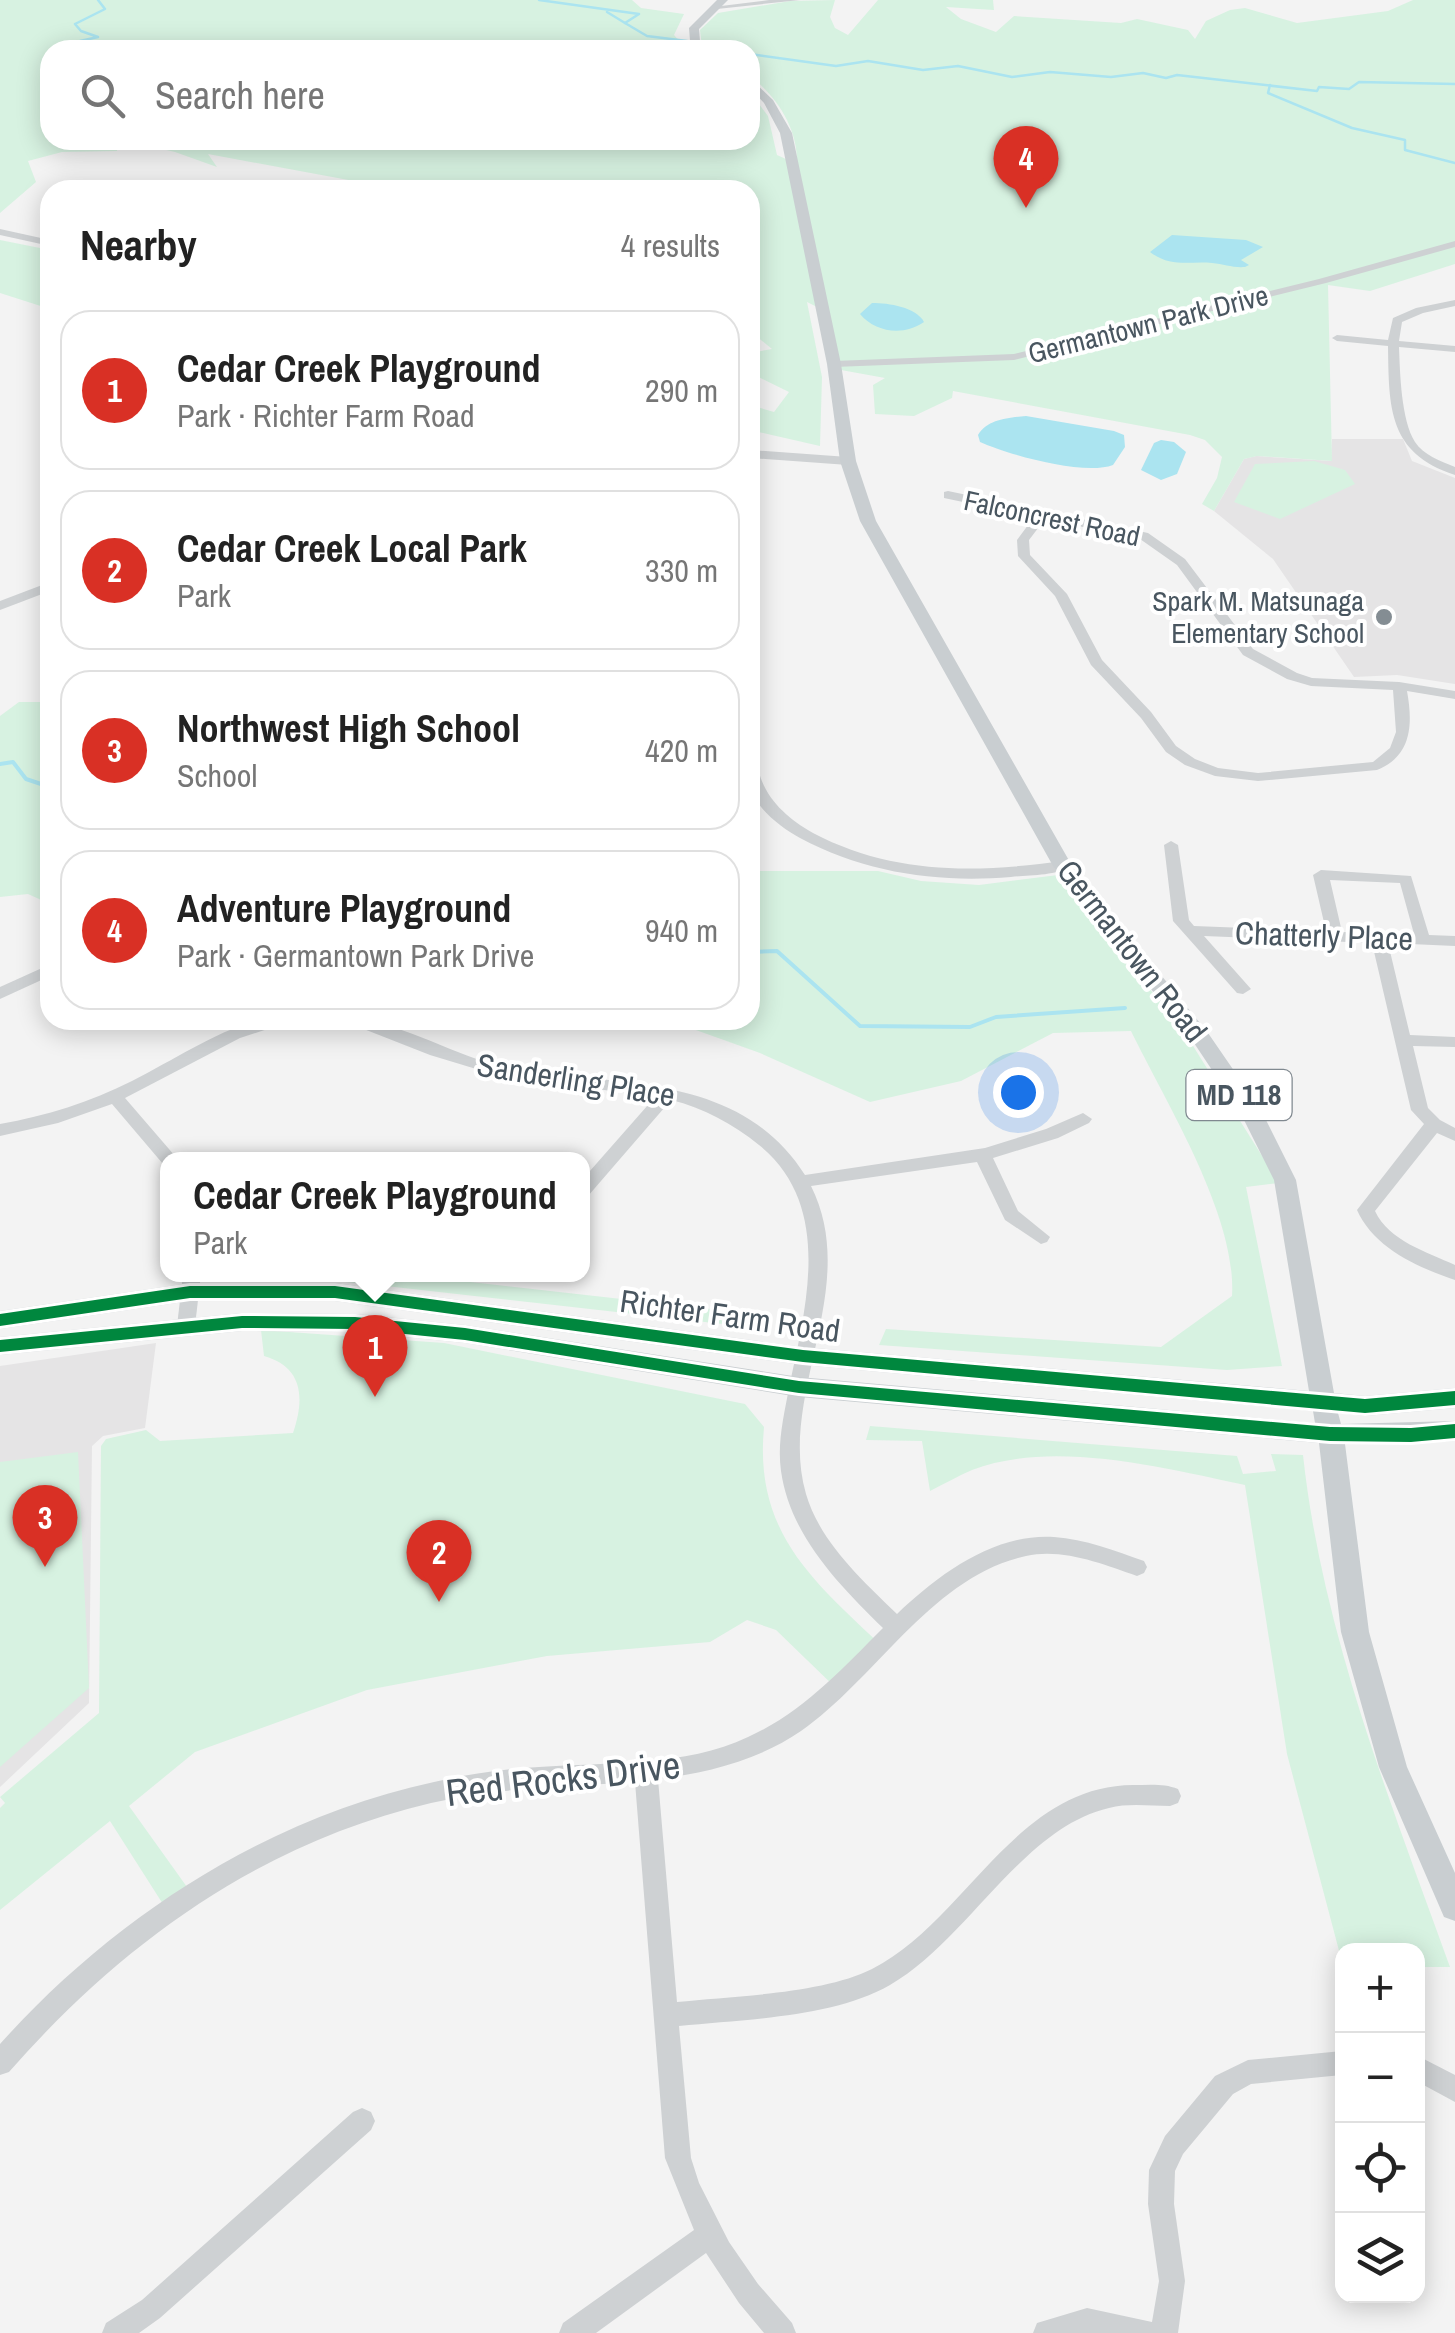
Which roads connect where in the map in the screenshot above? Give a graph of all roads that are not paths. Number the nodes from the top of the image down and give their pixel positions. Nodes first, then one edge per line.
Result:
1 (796, 0) edge
2 (720, 3) edge
3 (695, 40) edge
4 (760, 92) edge
5 (0, 232) edge
6 (40, 241) edge
7 (1455, 244) edge
8 (1455, 303) edge
9 (1337, 338) dead end
10 (1391, 341) junction
11 (1455, 349) edge
12 (834, 364) junction
13 (760, 455) edge
14 (848, 461) junction
15 (1455, 471) edge
16 (948, 496) dead end
17 (1042, 514) junction
18 (40, 590) edge
19 (0, 606) edge
20 (1399, 686) junction
21 (1455, 694) edge
22 (760, 791) edge
23 (1171, 845) dead end
24 (1063, 866) junction
25 (1192, 931) junction
26 (1335, 936) junction
27 (1379, 938) junction
28 (1423, 940) junction
29 (1455, 941) edge
30 (40, 974) edge
31 (1243, 989) dead end
32 (0, 994) edge
33 (245, 1030) edge
34 (382, 1030) edge
35 (1403, 1040) junction
36 (1455, 1042) edge
37 (669, 1092) junction
38 (115, 1097) junction
39 (1083, 1119) dead end
40 (1434, 1124) junction
41 (0, 1130) edge
42 (1455, 1135) edge
43 (162, 1152) edge
44 (982, 1153) junction
45 (803, 1181) junction
46 (590, 1183) edge
47 (1041, 1237) dead end
48 (1455, 1273) edge
49 (191, 1283) edge
50 (0, 1320) edge
51 (186, 1326) junction
52 (0, 1346) edge
53 (803, 1356) junction
54 (799, 1387) junction
55 (1455, 1398) edge
56 (1323, 1400) junction
57 (1455, 1431) edge
58 (1330, 1434) junction
59 (1137, 1566) dead end
60 (898, 1629) junction
61 (646, 1772) junction
62 (1170, 1796) dead end
63 (1455, 1907) edge
64 (666, 2015) junction
65 (0, 2064) edge
66 (1335, 2064) edge
67 (1425, 2072) edge
68 (1455, 2090) edge
69 (362, 2120) dead end
70 (708, 2236) junction
71 (116, 2333) edge
72 (573, 2333) edge
73 (782, 2333) edge
74 (1047, 2333) edge
75 (1146, 2333) edge
76 (1164, 2333) edge

1 - 2 street
2 - 3 main road
4 - 12 main road, Germantown Road / MD 118
5 - 6 street
7 - 12 street, Germantown Park Drive
8 - 10 street
9 - 10 street
10 - 11 street
10 - 15 street
12 - 14 main road, Germantown Road / MD 118
13 - 14 street
14 - 24 main road, Germantown Road / MD 118
16 - 17 street, Falconcrest Road
17 - 20 street, Falconcrest Road
17 - 20 street
18 - 19 street
20 - 21 street, Falconcrest Road
22 - 24 street
23 - 25 street
24 - 56 main road, Germantown Road / MD 118
25 - 26 street, Chatterly Place
25 - 31 street
26 - 27 street, Chatterly Place
26 - 28 street
27 - 28 street, Chatterly Place
27 - 35 street
28 - 29 street, Chatterly Place
30 - 32 street
33 - 38 street
34 - 37 street, Sanderling Place
35 - 36 street
35 - 40 street
37 - 45 street, Sanderling Place
37 - 46 street
38 - 41 street
38 - 43 street
39 - 44 street
40 - 42 street
40 - 48 street
44 - 45 street
44 - 47 street
45 - 53 street
49 - 50 main road, Richter Farm Road
49 - 51 street
49 - 53 main road, Richter Farm Road
51 - 52 main road, Richter Farm Road
51 - 54 main road, Richter Farm Road
53 - 54 street
53 - 56 main road, Richter Farm Road
54 - 58 main road, Richter Farm Road
54 - 60 street
55 - 56 main road, Richter Farm Road
56 - 58 main road, Germantown Road / MD 118
57 - 58 main road, Richter Farm Road
58 - 63 main road, Germantown Road / MD 118
59 - 60 street, Red Rocks Drive
60 - 61 street, Red Rocks Drive
61 - 64 street
61 - 65 street, Red Rocks Drive
62 - 64 street
64 - 70 street
66 - 76 street
67 - 68 street
69 - 71 street
70 - 72 street
70 - 73 street
74 - 75 street

